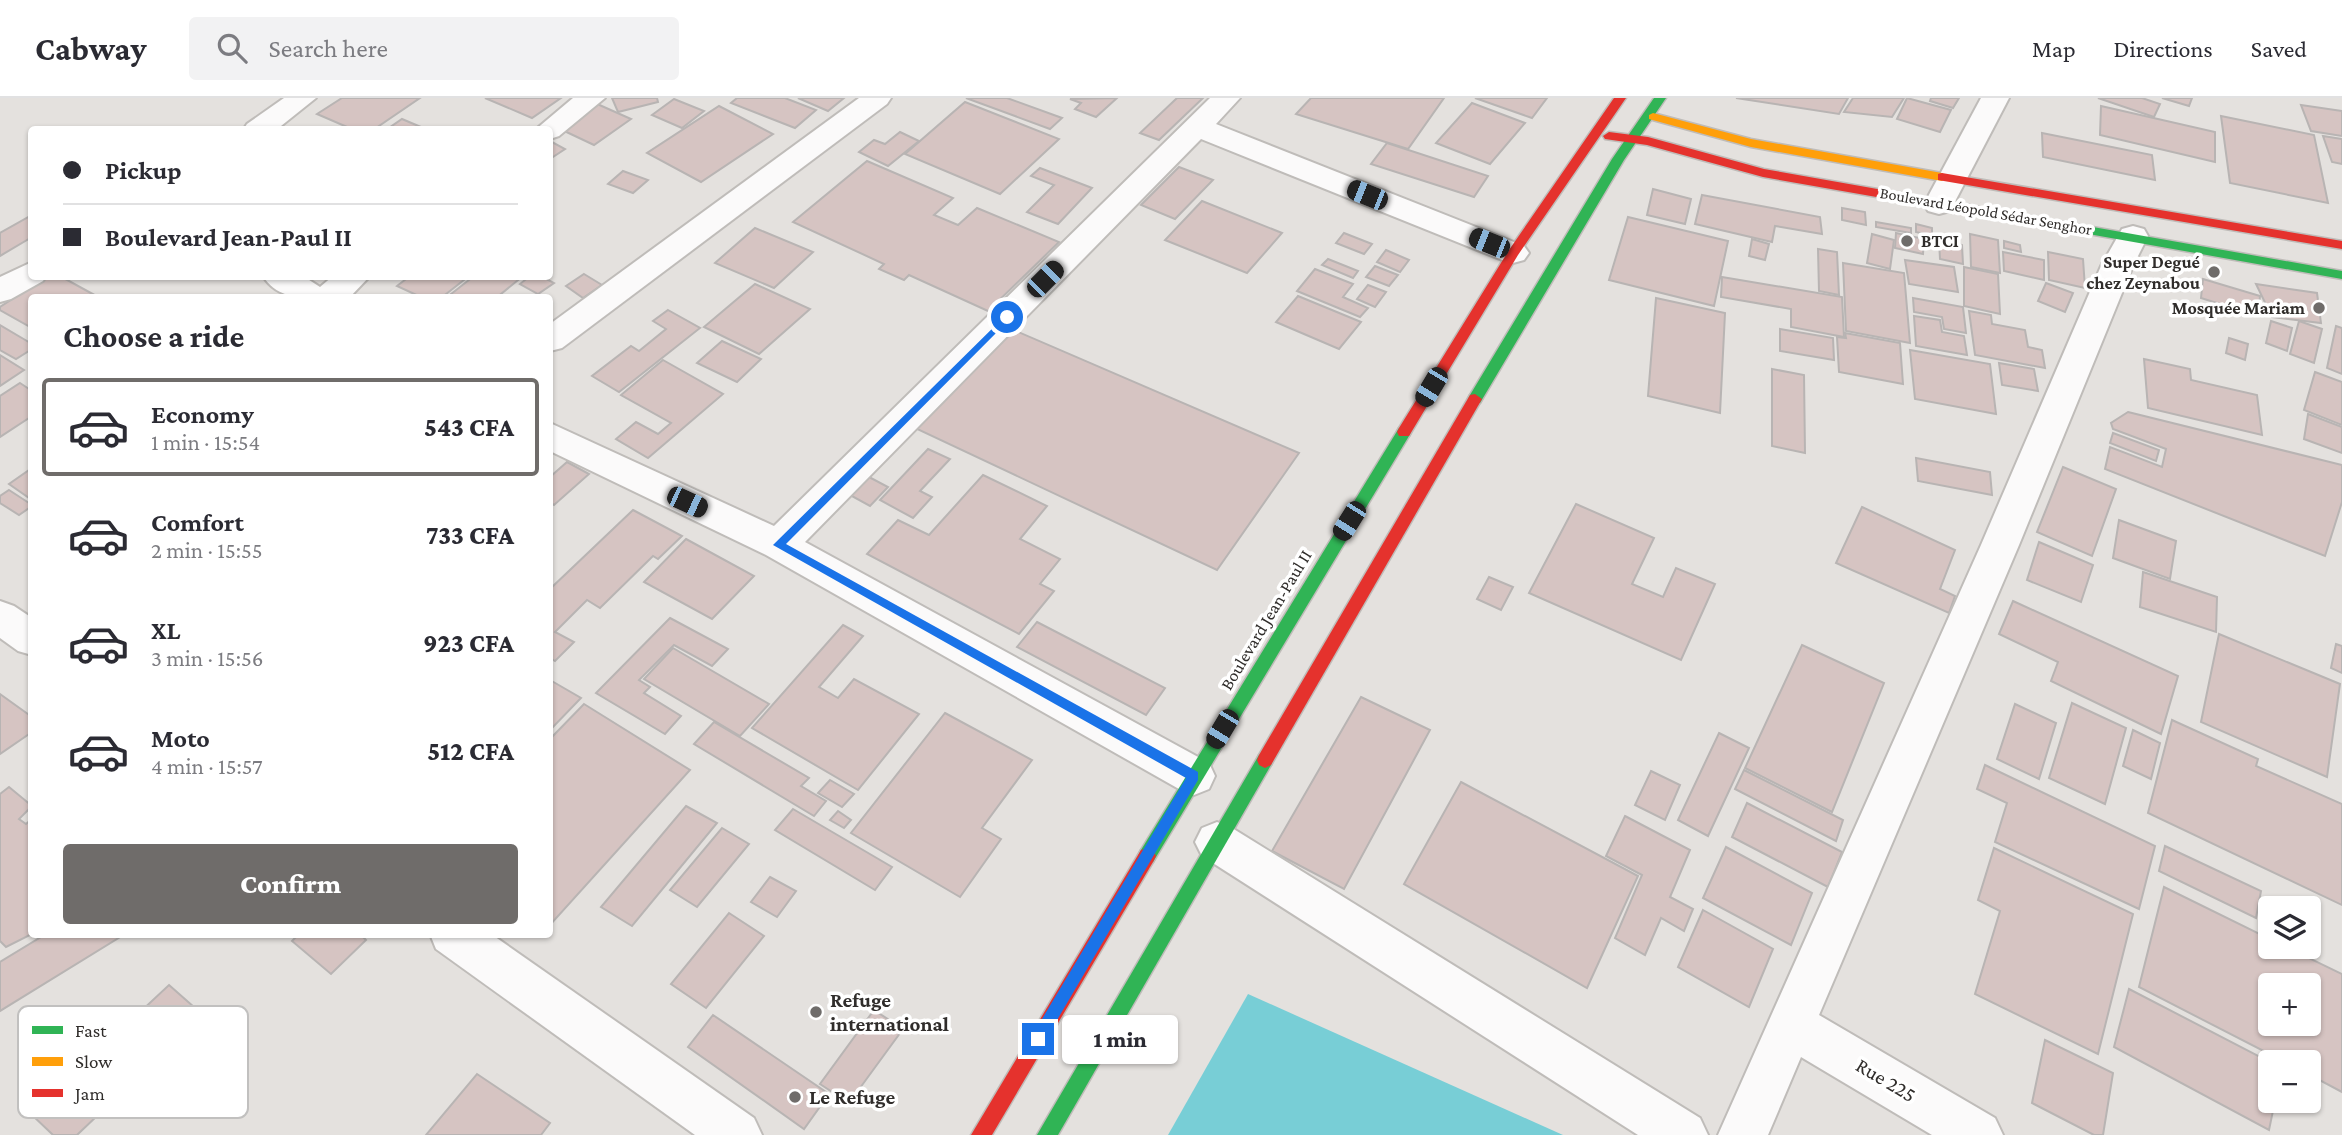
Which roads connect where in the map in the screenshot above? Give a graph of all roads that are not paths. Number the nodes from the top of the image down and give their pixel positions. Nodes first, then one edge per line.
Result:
1 (302, 98) edge
2 (591, 98) edge
3 (877, 98) edge
4 (1226, 98) edge
5 (1620, 98) edge
6 (1660, 98) edge
7 (1995, 98) edge
8 (1696, 113) dead end
9 (1608, 115) junction
10 (1646, 115) junction
11 (263, 126) edge
12 (553, 127) edge
13 (1197, 127) junction
14 (1594, 136) junction
15 (1633, 137) junction
16 (1751, 143) junction
17 (1618, 159) junction
18 (1641, 163) dead end
19 (1731, 168) junction
20 (1698, 171) dead end
21 (1945, 190) junction
22 (2133, 236) junction
23 (2342, 245) edge
24 (1513, 253) junction
25 (28, 275) edge
26 (2342, 275) edge
27 (285, 280) edge
28 (350, 280) edge
29 (0, 291) edge
30 (307, 294) edge
31 (332, 294) edge
32 (553, 338) edge
33 (553, 437) edge
34 (779, 545) junction
35 (0, 617) edge
36 (28, 636) edge
37 (1194, 776) junction
38 (1217, 842) junction
39 (458, 938) edge
40 (1793, 1026) junction
41 (737, 1135) edge
42 (981, 1135) edge
43 (1047, 1135) edge
44 (1683, 1135) edge
45 (1743, 1135) edge
46 (1978, 1135) edge

1 - 11 street
2 - 12 street
3 - 32 street
4 - 13 street
5 - 9 main road, Boulevard Jean-Paul II
6 - 10 main road
7 - 21 street
8 - 16 main road
9 - 10 main road, Boulevard Léopold Sédar Senghor
9 - 14 main road, Boulevard Jean-Paul II
10 - 15 main road
10 - 16 main road, Boulevard Léopold Sédar Senghor
13 - 24 street
13 - 34 street
14 - 15 main road, Boulevard Léopold Sédar Senghor
14 - 24 main road, Boulevard Jean-Paul II
15 - 17 main road
15 - 19 main road, Boulevard Léopold Sédar Senghor
16 - 21 main road, Boulevard Léopold Sédar Senghor
17 - 18 main road
17 - 38 main road
19 - 20 main road
19 - 21 main road, Boulevard Léopold Sédar Senghor
21 - 22 main road, Boulevard Léopold Sédar Senghor
21 - 23 main road, Boulevard Léopold Sédar Senghor
22 - 26 main road, Boulevard Léopold Sédar Senghor
22 - 40 street
24 - 37 main road, Boulevard Jean-Paul II
25 - 29 street
27 - 30 street
28 - 31 street
33 - 34 street
34 - 37 street
35 - 36 street
37 - 42 main road, Boulevard Jean-Paul II
38 - 43 main road
38 - 44 street
39 - 41 street
40 - 45 street
40 - 46 street, Rue 225

